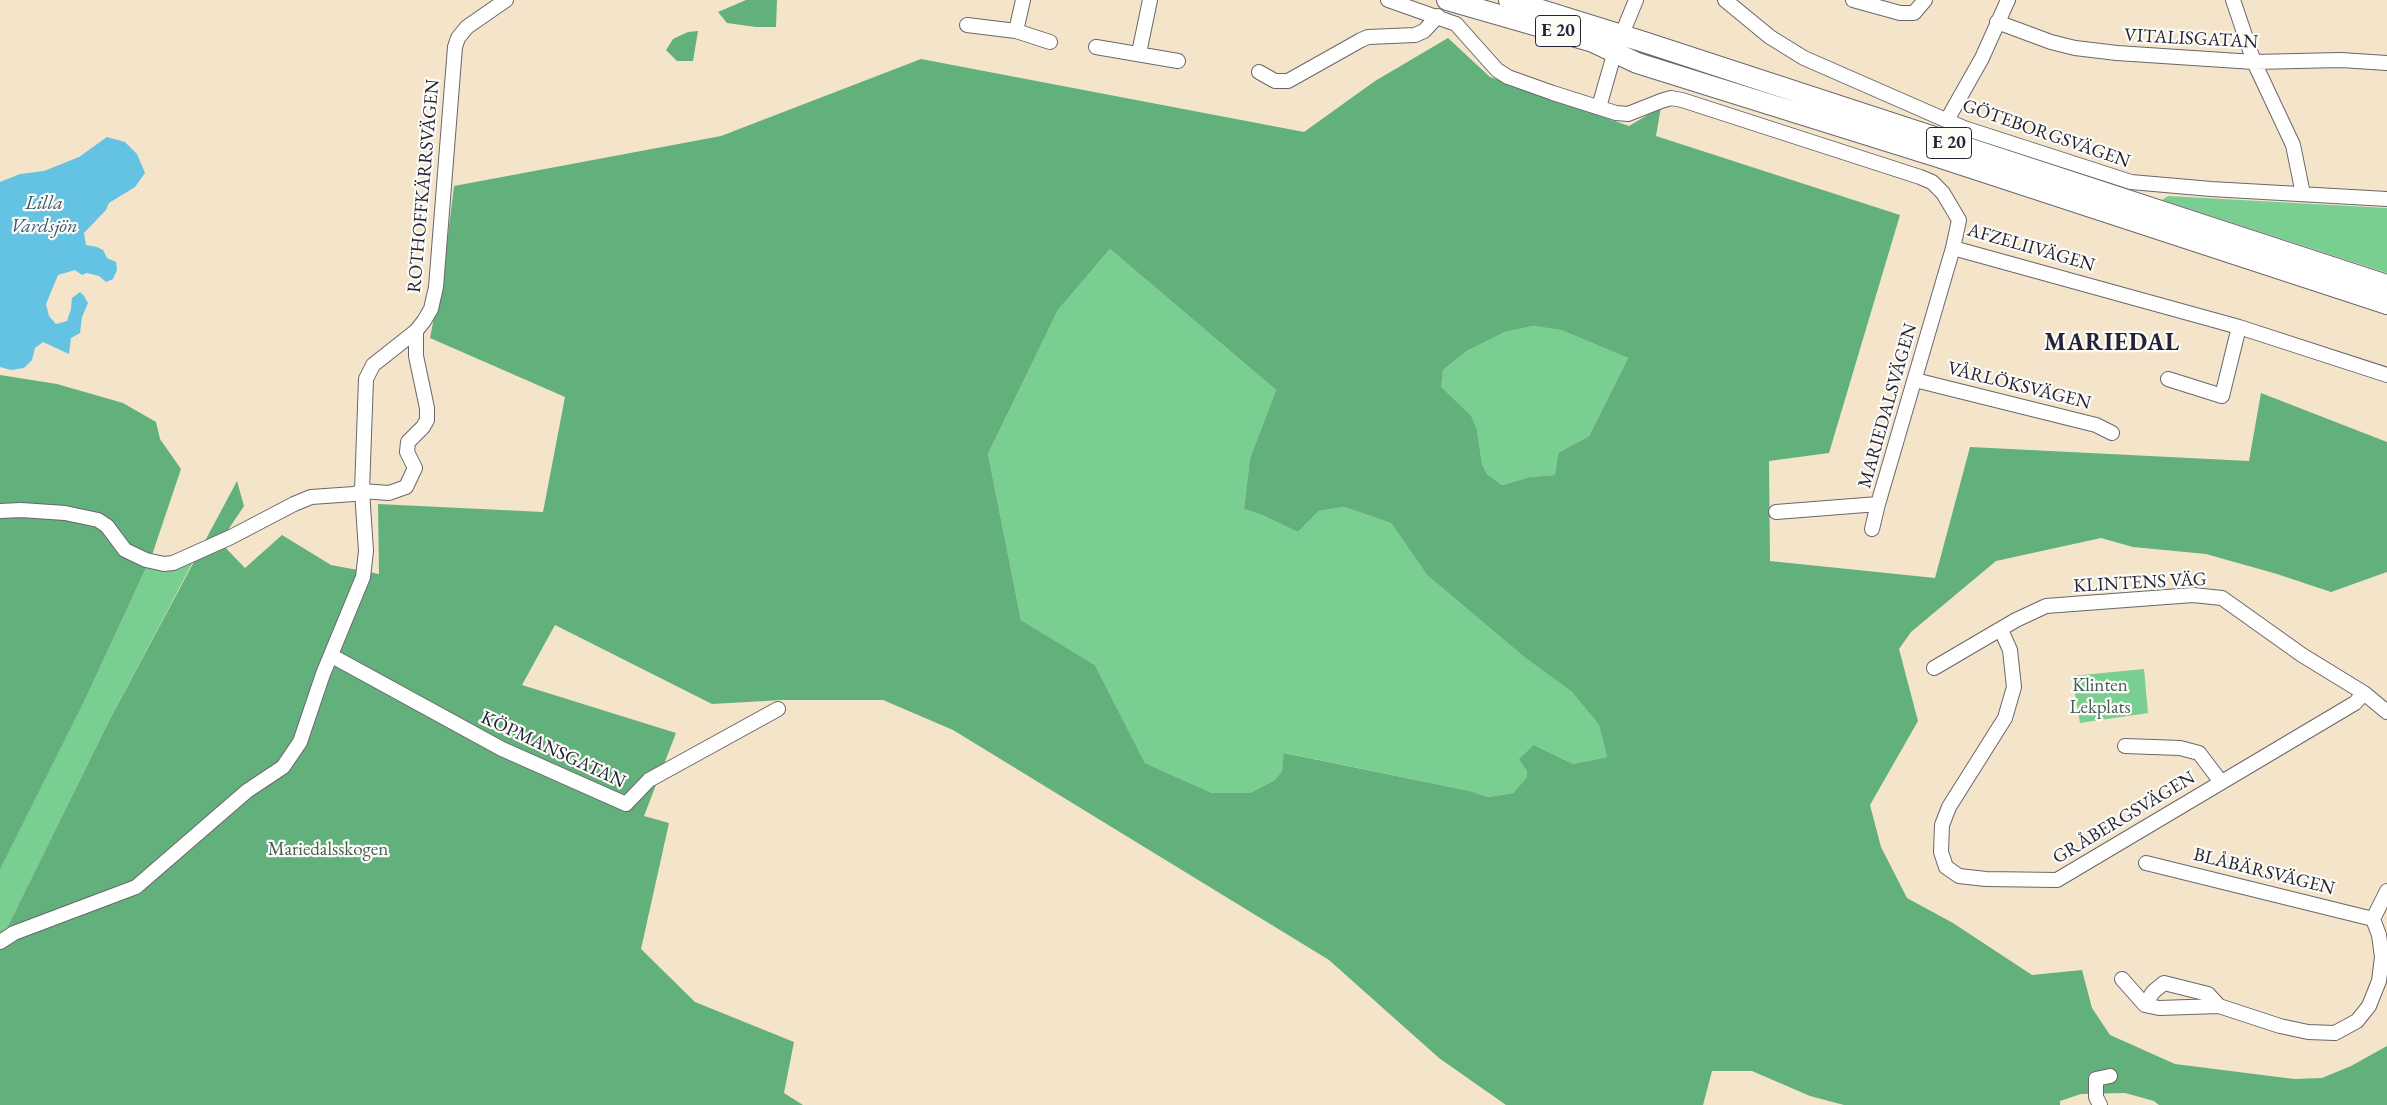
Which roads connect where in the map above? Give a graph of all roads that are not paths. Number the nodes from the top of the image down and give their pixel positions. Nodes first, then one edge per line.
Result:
1 (506, 0) edge
2 (1023, 0) edge
3 (1150, 0) edge
4 (1388, 0) edge
5 (1509, 0) edge
6 (1636, 0) edge
7 (1725, 0) edge
8 (1853, 0) edge
9 (1925, 0) edge
10 (2008, 0) edge
11 (2234, 0) edge
12 (1442, 8) edge
13 (1997, 22) junction
14 (967, 25) dead end
15 (1016, 31) junction
16 (1050, 42) dead end
17 (1618, 43) junction
18 (1096, 47) dead end
19 (1139, 53) junction
20 (1178, 61) dead end
21 (2254, 62) junction
22 (2387, 63) edge
23 (1259, 72) dead end
24 (1599, 106) junction
25 (1947, 120) junction
26 (2303, 194) junction
27 (2387, 199) edge
28 (1953, 248) junction
29 (2387, 285) edge
30 (2387, 304) edge
31 (2239, 327) junction
32 (416, 331) junction
33 (2387, 375) edge
34 (2168, 379) dead end
35 (1915, 380) junction
36 (2112, 433) dead end
37 (362, 491) junction
38 (1878, 504) junction
39 (0, 511) edge
40 (1776, 512) dead end
41 (1872, 529) dead end
42 (2001, 630) junction
43 (332, 656) junction
44 (1934, 668) dead end
45 (2364, 693) junction
46 (778, 709) dead end
47 (2387, 712) edge
48 (2125, 746) dead end
49 (2221, 782) junction
50 (2146, 863) dead end
51 (2387, 891) edge
52 (2373, 919) junction
53 (0, 942) edge
54 (2122, 979) dead end
55 (2145, 1005) junction
56 (2219, 1006) junction
57 (2110, 1076) dead end
58 (2100, 1105) edge

1 - 32 street, ROTHOFFKÄRRSVÄGEN
2 - 15 street
3 - 19 street
4 - 12 street, AFZELIIVÄGEN
5 - 17 highway, E 20
6 - 17 street
7 - 25 street, GÖTEBORGSVÄGEN
8 - 9 street
10 - 13 street
11 - 21 street
12 - 17 highway, E 20
12 - 23 street
12 - 24 street, AFZELIIVÄGEN
13 - 21 street, VITALISGATAN
13 - 25 street
14 - 15 street
15 - 16 street
17 - 24 street
17 - 29 highway, E 20
17 - 30 highway, E 20
18 - 19 street
19 - 20 street
21 - 22 street, VITALISGATAN
21 - 26 street
24 - 28 street, AFZELIIVÄGEN
25 - 26 street, GÖTEBORGSVÄGEN
26 - 27 street, GÖTEBORGSVÄGEN
28 - 31 street, AFZELIIVÄGEN
28 - 35 street, MARIEDALSVÄGEN
31 - 33 street, AFZELIIVÄGEN
31 - 34 street
32 - 37 street, ROTHOFFKÄRRSVÄGEN
32 - 37 street
35 - 36 street, VÅRLÖKSVÄGEN
35 - 38 street, MARIEDALSVÄGEN
37 - 39 street
37 - 43 street, ROTHOFFKÄRRSVÄGEN
38 - 40 street, MARIEDALSVÄGEN
38 - 41 street
42 - 44 street, KLINTENS VÄG
42 - 45 street, KLINTENS VÄG
42 - 49 street, GRÅBERGSVÄGEN
43 - 46 street, KÖPMANSGATAN
43 - 53 street, ROTHOFFKÄRRSVÄGEN
45 - 47 street, KLINTENS VÄG
45 - 49 street, GRÅBERGSVÄGEN
48 - 49 street, GRÅBERGSVÄGEN
50 - 52 street, BLÅBÄRSVÄGEN
51 - 52 street
52 - 56 street
54 - 55 street
55 - 56 street
55 - 56 street
57 - 58 street

